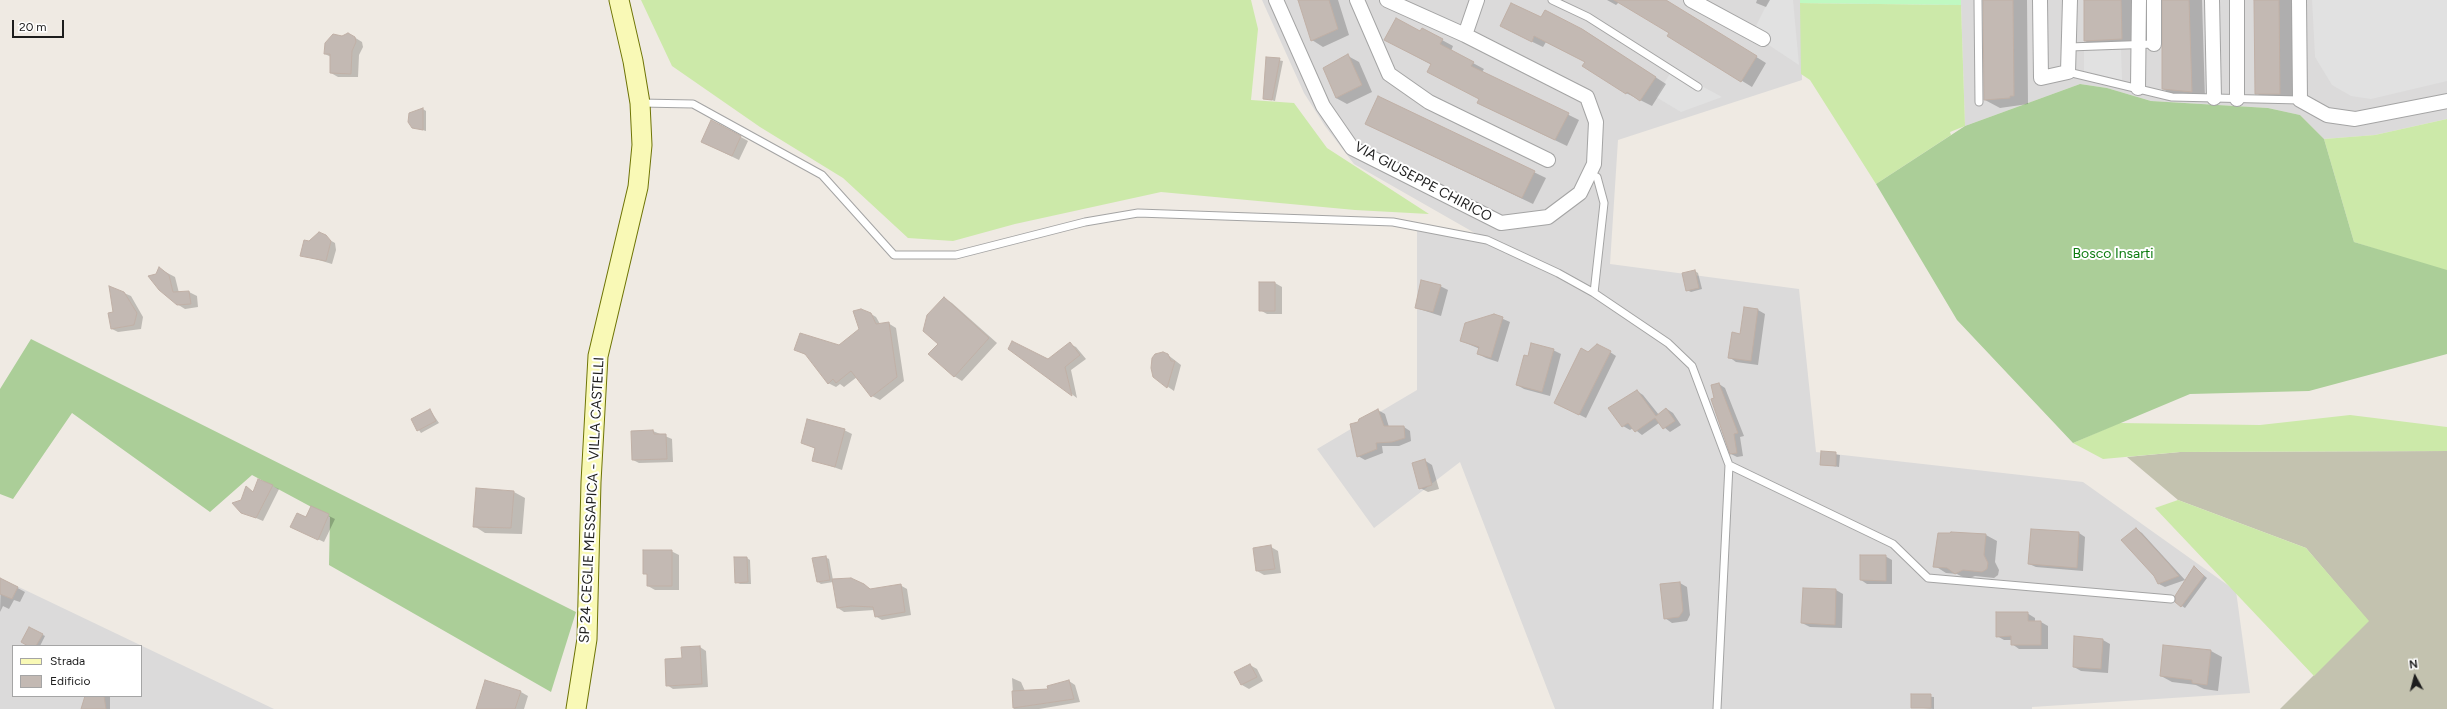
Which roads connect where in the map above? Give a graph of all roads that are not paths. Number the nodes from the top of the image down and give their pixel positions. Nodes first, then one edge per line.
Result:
1 (618, 0) edge
2 (1276, 0) edge
3 (1357, 0) edge
4 (1388, 0) edge
5 (1477, 0) edge
6 (1552, 0) edge
7 (1691, 0) edge
8 (1978, 0) edge
9 (2040, 0) edge
10 (2070, 0) edge
11 (2139, 0) edge
12 (2154, 0) edge
13 (2212, 0) edge
14 (2237, 0) edge
15 (2299, 0) edge
16 (1465, 36) junction
17 (1763, 39) dead end
18 (2154, 44) joint
19 (2139, 45) junction
20 (2069, 47) junction
21 (2068, 72) junction
22 (1698, 86) dead end
23 (2138, 88) junction
24 (2214, 98) junction
25 (2237, 99) junction
26 (2300, 100) junction
27 (2447, 101) edge
28 (1979, 102) dead end
29 (640, 103) junction
30 (1548, 160) dead end
31 (1589, 174) junction
32 (1594, 293) junction
33 (1729, 465) junction
34 (2171, 599) dead end
35 (576, 709) edge
36 (1718, 709) edge

1 - 29 main road, SP 24 CEGLIE MESSAPICA - VILLA CASTELLI
2 - 31 street, VIA GIUSEPPE CHIRICO
3 - 30 street
4 - 16 street, VIA GIUSEPPE CHIRICO
5 - 16 street
6 - 22 lane
7 - 17 street
8 - 28 lane
9 - 21 street
10 - 20 street
11 - 19 street
12 - 18 street
13 - 24 street
14 - 25 street
15 - 26 street
16 - 31 street, VIA GIUSEPPE CHIRICO
18 - 19 lane
19 - 20 lane
19 - 23 street
20 - 21 street
21 - 23 lane
23 - 24 lane
24 - 25 lane
25 - 26 lane
26 - 27 street
29 - 32 lane
29 - 35 main road, SP 24 CEGLIE MESSAPICA - VILLA CASTELLI
31 - 32 lane
32 - 33 lane
33 - 34 lane
33 - 36 lane

